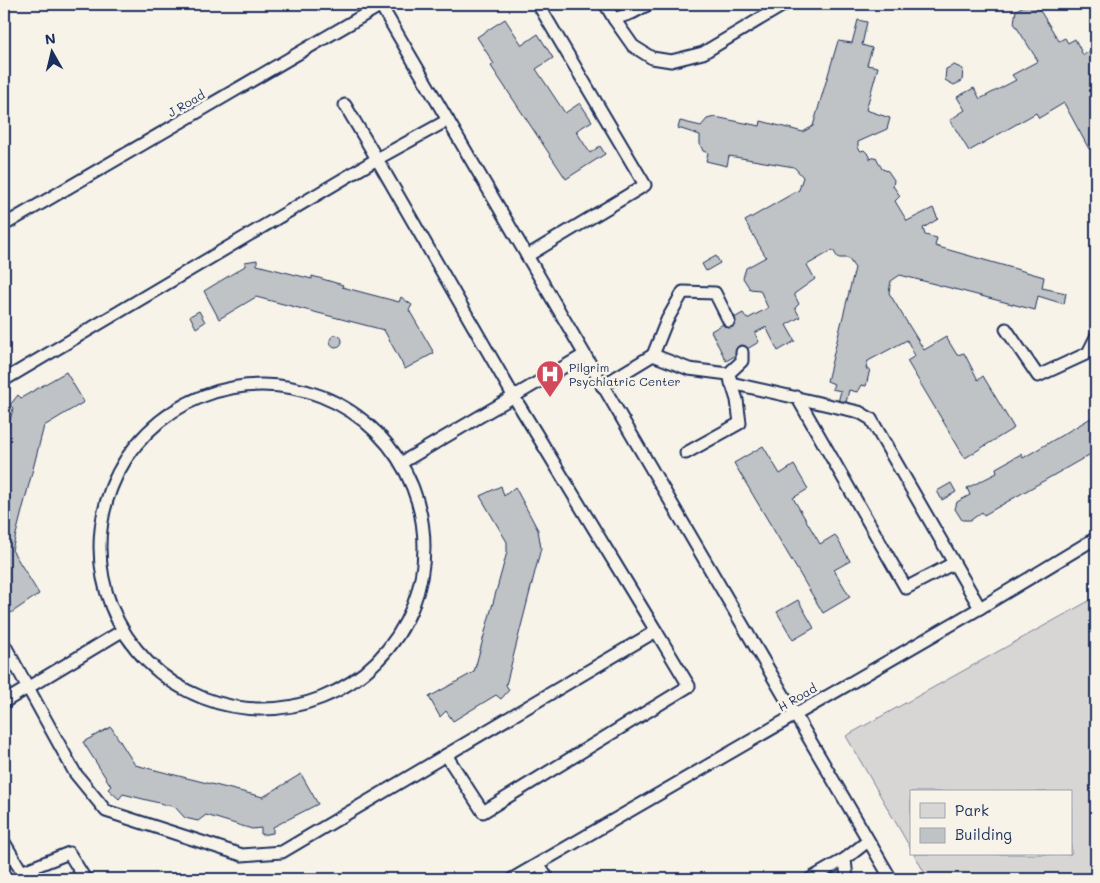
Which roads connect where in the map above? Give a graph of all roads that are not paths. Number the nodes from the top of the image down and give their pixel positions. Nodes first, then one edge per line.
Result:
1 (381, 4) edge
2 (538, 4) edge
3 (604, 4) edge
4 (649, 4) edge
5 (785, 4) edge
6 (614, 19) junction
7 (346, 105) dead end
8 (448, 120) junction
9 (377, 160) junction
10 (4, 226) edge
11 (527, 256) junction
12 (729, 321) dead end
13 (1006, 329) dead end
14 (1096, 338) edge
15 (742, 352) dead end
16 (584, 355) junction
17 (653, 355) junction
18 (730, 378) junction
19 (4, 380) edge
20 (602, 386) junction
21 (514, 397) junction
22 (797, 397) junction
23 (686, 453) dead end
24 (401, 463) junction
25 (1096, 538) edge
26 (954, 563) junction
27 (980, 608) junction
28 (122, 630) junction
29 (656, 631) junction
30 (4, 644) edge
31 (28, 688) junction
32 (4, 702) edge
33 (794, 714) junction
34 (446, 755) junction
35 (868, 841) junction
36 (4, 842) edge
37 (845, 859) junction
38 (539, 864) junction
39 (24, 876) edge
40 (85, 879) edge
41 (512, 879) edge
42 (548, 879) edge
43 (810, 879) edge
44 (846, 879) edge
45 (891, 879) edge

1 - 8 lane
1 - 10 lane, J Road
2 - 11 lane
3 - 6 lane
4 - 6 lane
5 - 6 lane
7 - 9 lane
8 - 9 lane
8 - 11 lane
9 - 19 lane
9 - 21 lane
11 - 16 lane
12 - 17 lane
13 - 14 lane
15 - 18 lane
16 - 20 lane
16 - 21 lane
17 - 18 lane
17 - 20 lane
18 - 22 lane
18 - 23 lane
20 - 33 lane
21 - 24 lane
21 - 29 lane
22 - 26 lane
22 - 26 lane
24 - 28 lane
24 - 28 lane
25 - 27 lane, H Road
26 - 27 lane
27 - 33 lane, H Road
28 - 31 lane
29 - 34 lane
29 - 34 lane
30 - 31 lane
31 - 32 lane
31 - 34 lane
33 - 35 lane
33 - 38 lane, H Road
35 - 37 lane
35 - 45 lane
36 - 39 lane
37 - 43 lane
37 - 44 lane
38 - 41 lane, H Road
38 - 42 lane
39 - 40 lane

